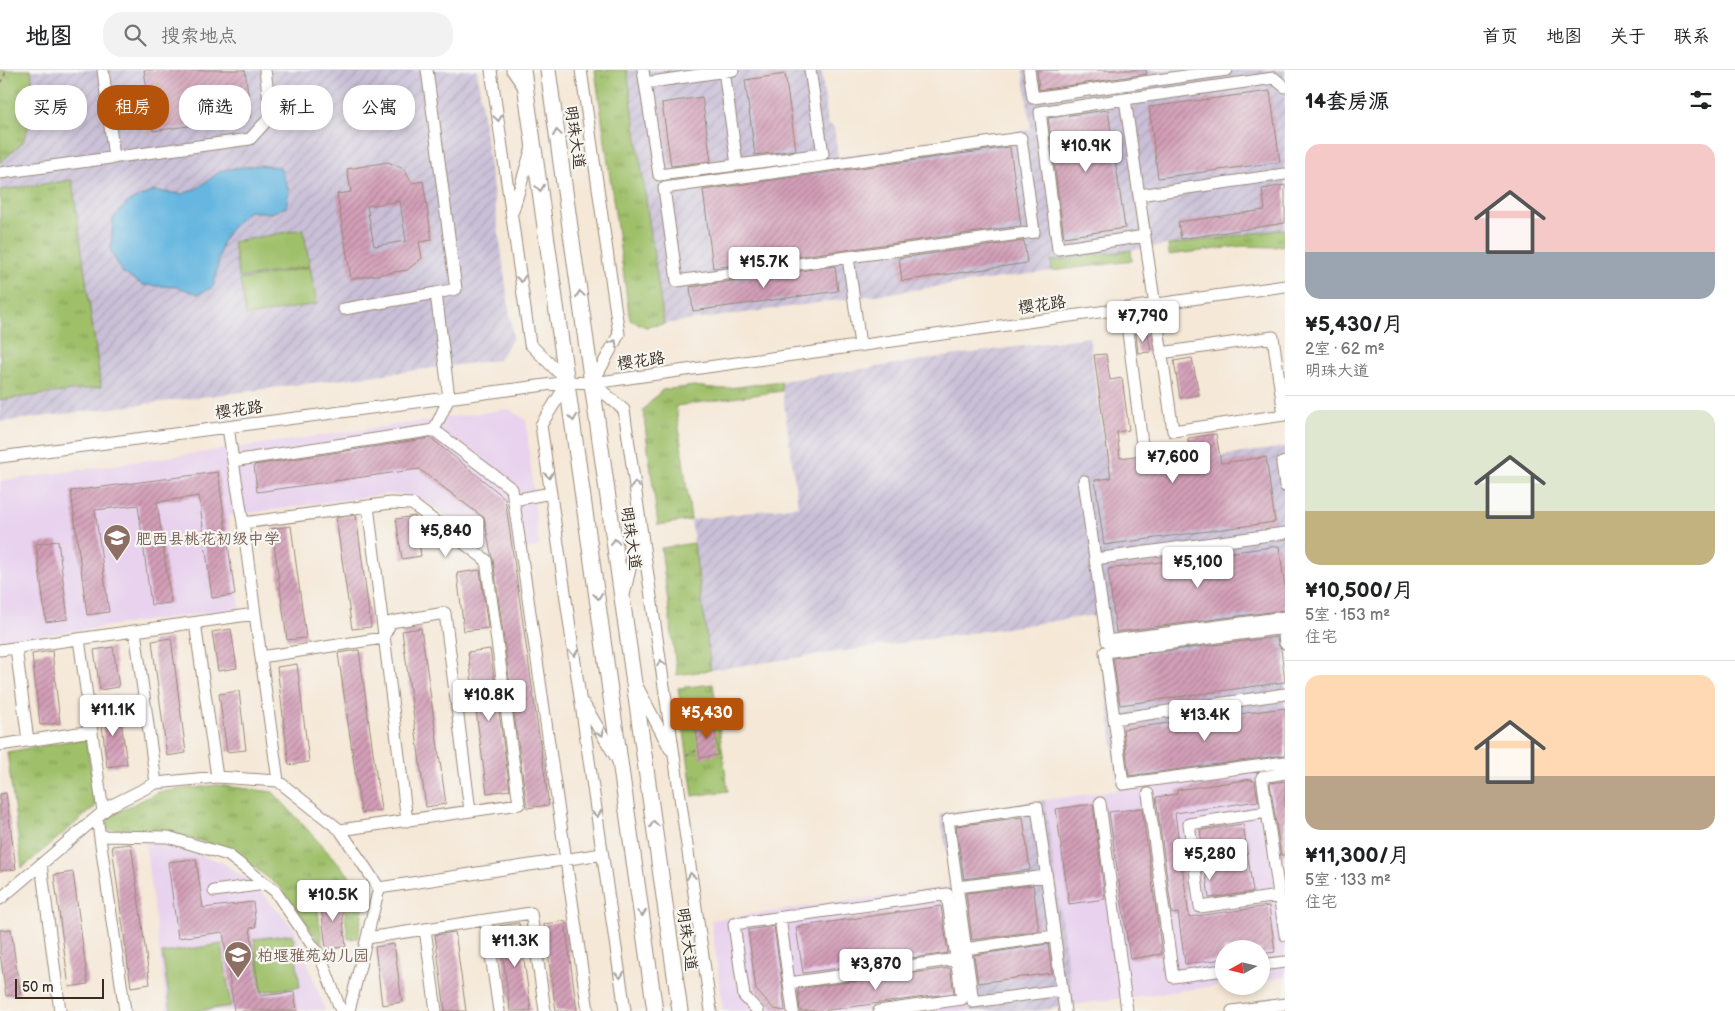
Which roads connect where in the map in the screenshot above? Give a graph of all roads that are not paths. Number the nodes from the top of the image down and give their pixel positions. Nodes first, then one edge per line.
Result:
1 (103, 70) edge
2 (265, 70) edge
3 (427, 70) edge
4 (491, 70) edge
5 (512, 70) edge
6 (523, 70) edge
7 (548, 70) edge
8 (581, 70) edge
9 (644, 70) edge
10 (727, 70) edge
11 (810, 70) edge
12 (1029, 70) edge
13 (1227, 70) edge
14 (645, 83) junction
15 (1285, 87) edge
16 (526, 92) junction
17 (1125, 99) junction
18 (534, 143) junction
19 (114, 158) junction
20 (737, 165) junction
21 (0, 173) edge
22 (1285, 174) edge
23 (1139, 195) junction
24 (512, 216) junction
25 (572, 234) junction
26 (547, 236) junction
27 (1145, 236) junction
28 (848, 258) junction
29 (1285, 286) edge
30 (436, 293) junction
31 (1154, 304) junction
32 (1125, 308) junction
33 (344, 309) dead end
34 (860, 345) junction
35 (1161, 354) junction
36 (568, 382) junction
37 (593, 383) junction
38 (449, 398) junction
39 (228, 427) junction
40 (434, 430) junction
41 (1142, 444) dead end
42 (0, 457) edge
43 (233, 461) junction
44 (1285, 462) edge
45 (1084, 481) dead end
46 (1285, 486) edge
47 (551, 493) junction
48 (514, 500) junction
49 (610, 504) junction
50 (368, 506) junction
51 (585, 506) junction
52 (242, 523) junction
53 (640, 524) junction
54 (1285, 533) edge
55 (1095, 560) junction
56 (623, 599) junction
57 (255, 614) junction
58 (195, 623) junction
59 (1284, 624) edge
60 (135, 631) junction
61 (384, 638) junction
62 (79, 639) junction
63 (1285, 643) edge
64 (16, 648) junction
65 (0, 650) edge
66 (261, 657) junction
67 (634, 681) junction
68 (1285, 694) edge
69 (580, 698) junction
70 (1114, 719) junction
71 (92, 731) junction
72 (28, 741) junction
73 (0, 745) edge
74 (674, 757) junction
75 (1285, 762) edge
76 (621, 767) junction
77 (1285, 773) edge
78 (217, 776) junction
79 (278, 781) junction
80 (156, 783) junction
81 (1148, 794) dead end
82 (1100, 803) dead end
83 (470, 811) junction
84 (1267, 812) junction
85 (100, 815) junction
86 (407, 821) junction
87 (340, 830) junction
88 (100, 836) junction
89 (602, 854) junction
90 (567, 860) junction
91 (41, 864) junction
92 (1046, 876) junction
93 (265, 884) junction
94 (957, 887) junction
95 (379, 888) junction
96 (214, 891) dead end
97 (0, 899) edge
98 (1282, 902) edge
99 (780, 918) junction
100 (486, 920) junction
101 (425, 929) junction
102 (1285, 935) edge
103 (1054, 936) junction
104 (367, 938) junction
105 (671, 946) junction
106 (647, 949) junction
107 (965, 949) junction
108 (957, 959) junction
109 (1285, 962) edge
110 (1270, 964) edge
111 (1215, 971) edge
112 (789, 983) junction
113 (1062, 990) junction
114 (1285, 1004) edge
115 (899, 1010) edge
116 (60, 1011) edge
117 (125, 1011) edge
118 (341, 1011) edge
119 (349, 1011) edge
120 (436, 1011) edge
121 (499, 1011) edge
122 (545, 1011) edge
123 (588, 1011) edge
124 (625, 1011) edge
125 (655, 1011) edge
126 (680, 1011) edge
127 (710, 1011) edge
128 (758, 1011) edge
129 (793, 1011) edge
130 (879, 1011) edge
131 (1065, 1011) edge
132 (1127, 1011) edge
133 (1232, 1011) edge

1 - 19 street
2 - 19 street
3 - 30 street
4 -> 24 street
5 - 16 street
6 - 16 main road
25 -> 7 main road, 明珠大道
37 -> 8 street
9 - 14 street
10 - 14 street
10 - 20 street
11 - 20 street
12 - 13 street
14 - 20 street
15 - 17 street
16 - 18 main road
17 - 23 street
17 - 27 street
18 - 24 street
18 -> 26 main road
19 - 21 street
22 - 23 street
23 - 27 street
24 -> 36 street
25 - 26 main road
37 -> 25 main road, 明珠大道
26 - 36 main road
27 - 31 street
28 - 28 street
28 - 34 street
29 - 31 street, 樱花路
30 - 33 street
30 - 38 street
31 - 32 street, 樱花路
31 - 35 street
32 - 34 street, 樱花路
32 - 41 street
34 - 37 street, 樱花路
35 - 35 street
36 - 37 street, 樱花路
36 - 38 street, 樱花路
36 -> 47 street
36 -> 51 main road
37 - 49 main road, 明珠大道
53 -> 37 street
38 - 39 street, 樱花路
38 - 40 street
39 - 42 street, 樱花路
39 - 43 street
40 - 43 street
40 - 48 street
43 - 52 street
44 - 46 street
45 - 55 street
47 - 48 street
47 -> 69 street
48 - 90 street
49 - 51 main road
56 -> 49 main road, 明珠大道
50 - 52 street
50 - 61 street
50 - 83 street
51 -> 76 main road
52 - 57 street
53 - 56 street
74 -> 53 street
54 - 55 street
55 - 59 street
56 - 67 main road, 明珠大道
57 - 58 street
57 - 66 street
58 - 60 street
58 - 78 street
59 - 63 street
59 - 70 street
60 - 62 street
60 - 80 street
61 - 66 street
61 - 83 street
61 - 86 street
62 - 64 street
62 - 71 street
64 - 65 street
64 - 72 street
66 - 79 street
67 - 74 street
105 -> 67 main road, 明珠大道
68 - 70 street
69 -> 76 street
69 -> 89 street
70 - 75 street
71 - 72 street
71 - 85 street
72 - 73 street
127 -> 74 street
76 -> 106 main road
77 - 84 street
78 - 79 street
78 - 80 street
79 - 87 street
80 - 85 street
81 - 111 street
82 - 132 street
83 - 86 street
84 - 98 street
84 - 98 street
85 - 88 street
85 - 91 street
86 - 87 street
87 - 95 street
88 - 93 street
88 - 117 street
89 - 90 street
89 -> 124 street
90 - 95 street
90 - 123 street
91 - 97 street
91 - 116 street
92 - 94 street
92 - 94 street
92 - 103 street
93 - 96 street
93 - 118 street
94 - 107 street
95 - 104 street
98 - 102 street
99 - 108 street
99 - 112 street
99 - 128 street
100 - 101 street
100 - 121 street
100 - 122 street
101 - 104 street
101 - 120 street
103 - 107 street
103 - 113 street
104 - 119 street
105 - 106 main road
105 - 126 main road, 明珠大道
106 - 125 main road
107 - 113 street
108 - 112 street
108 - 115 street
109 - 110 street
112 - 129 street
113 - 131 street
114 - 133 street
115 - 130 street

